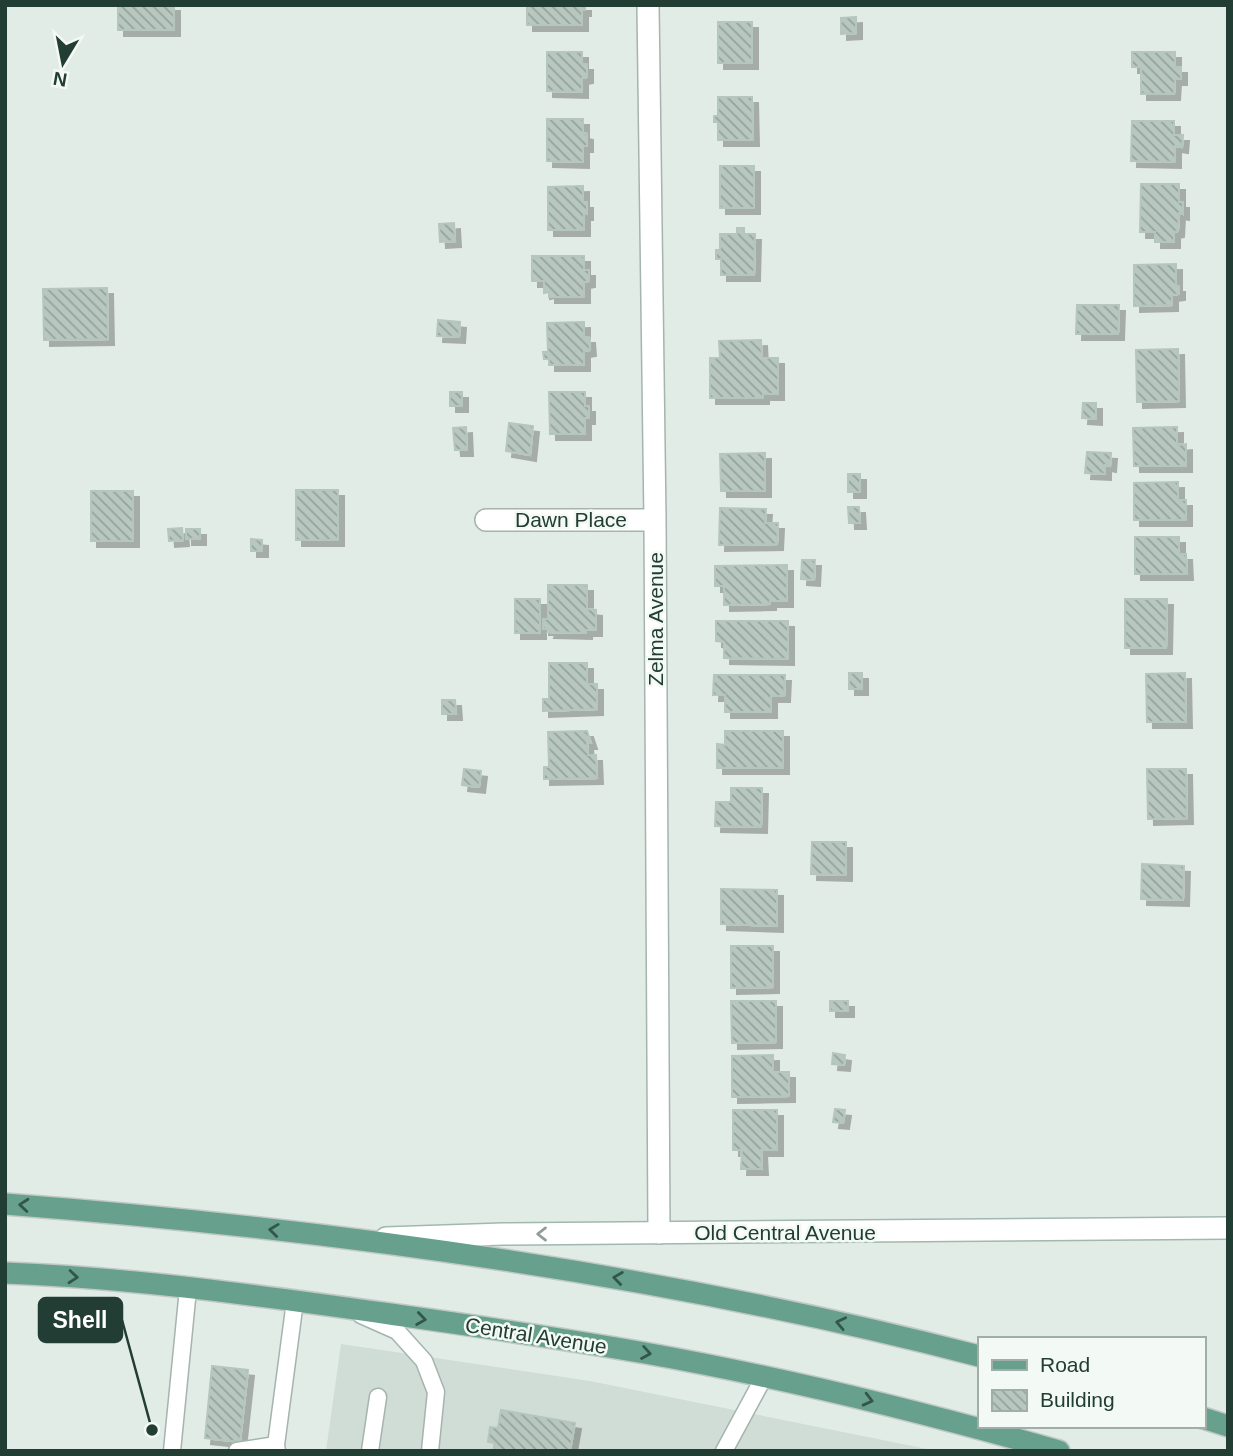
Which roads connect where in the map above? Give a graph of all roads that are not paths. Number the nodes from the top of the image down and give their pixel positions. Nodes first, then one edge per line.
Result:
1 (648, 5) edge
2 (486, 520) dead end
3 (655, 520) junction
4 (5, 1204) edge
5 (1228, 1228) edge
6 (659, 1233) junction
7 (342, 1239) junction
8 (5, 1273) edge
9 (188, 1289) junction
10 (295, 1301) junction
11 (346, 1308) junction
12 (978, 1356) edge
13 (764, 1377) junction
14 (378, 1397) dead end
15 (1205, 1419) edge
16 (1228, 1426) edge
17 (978, 1427) edge
18 (981, 1428) edge
19 (276, 1448) edge
20 (431, 1450) edge
21 (172, 1451) edge
22 (237, 1451) edge
23 (370, 1451) edge
24 (724, 1451) edge
25 (1059, 1451) edge

1 - 3 street, Zelma Avenue
2 - 3 street, Dawn Place
3 - 6 street, Zelma Avenue
7 -> 4 main road
5 - 6 street, Old Central Avenue
6 -> 7 street, Old Central Avenue
12 -> 7 main road
8 -> 9 main road, Central Avenue
9 - 10 main road, Central Avenue
9 - 21 lane
10 - 11 main road, Central Avenue
10 - 19 lane
11 -> 13 main road, Central Avenue
11 - 20 lane
13 -> 17 main road, Central Avenue
13 - 24 lane
14 - 23 lane
15 - 16 main road
18 -> 25 main road, Central Avenue
19 - 22 lane

